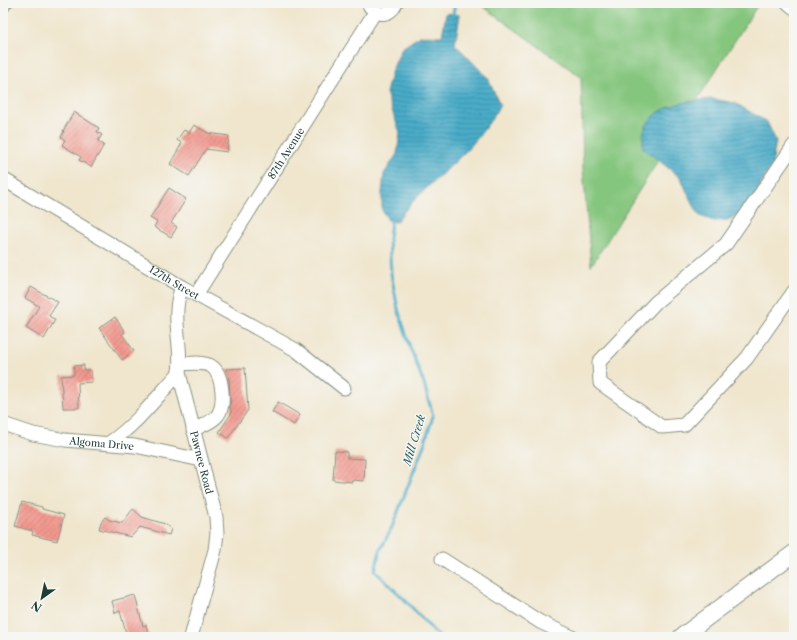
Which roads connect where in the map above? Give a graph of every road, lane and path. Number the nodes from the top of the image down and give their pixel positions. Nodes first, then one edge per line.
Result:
1 (5, 3) edge
2 (396, 3) edge
3 (788, 3) edge
4 (3, 6) edge
5 (371, 8) edge
6 (794, 8) edge
7 (794, 145) edge
8 (3, 179) edge
9 (182, 287) junction
10 (794, 291) edge
11 (196, 295) junction
12 (179, 369) junction
13 (344, 388) dead end
14 (3, 424) edge
15 (193, 430) junction
16 (109, 443) junction
17 (201, 460) junction
18 (794, 553) edge
19 (442, 559) dead end
20 (190, 637) edge
21 (572, 637) edge
22 (681, 637) edge

1 - 4 street
2 - 5 street, 87th Avenue
3 - 6 street
5 - 11 street, 87th Avenue
7 - 10 street
8 - 9 street, 127th Street
9 - 11 street, 127th Street
9 - 12 street, Pawnee Road
11 - 13 street, 127th Street
12 - 15 street, Pawnee Road
12 - 15 street
12 - 16 street
14 - 16 street, Algoma Drive
15 - 17 street, Pawnee Road
16 - 17 street, Algoma Drive
17 - 20 street, Pawnee Road
18 - 22 main road
19 - 21 street

